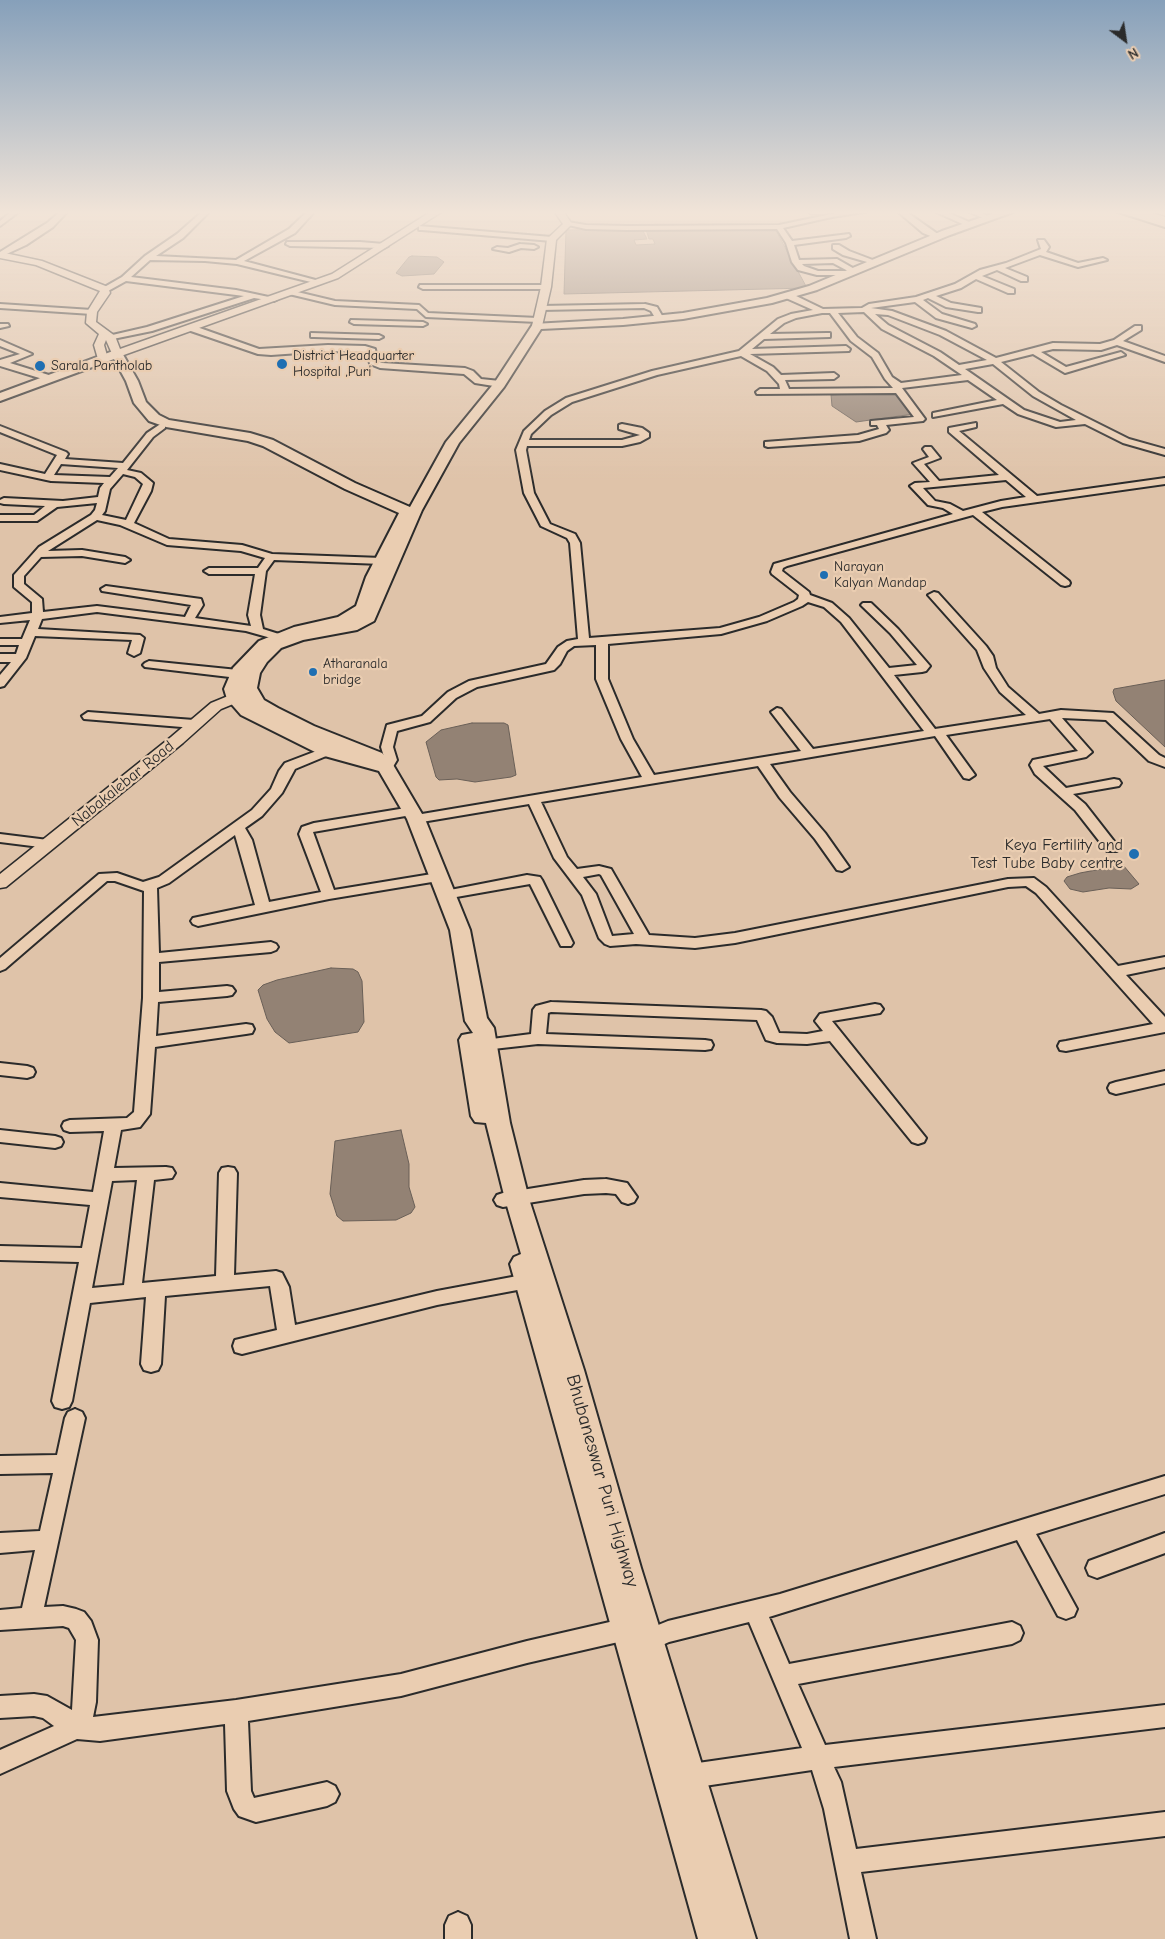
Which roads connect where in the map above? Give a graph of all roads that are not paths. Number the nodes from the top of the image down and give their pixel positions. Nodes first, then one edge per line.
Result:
1 (99, 301) edge
2 (235, 301) edge
3 (267, 301) edge
4 (272, 301) edge
5 (327, 301) edge
6 (543, 301) edge
7 (772, 301) edge
8 (801, 301) edge
9 (897, 301) edge
10 (920, 301) edge
11 (942, 301) edge
12 (0, 306) edge
13 (367, 306) junction
14 (541, 308) junction
15 (820, 310) junction
16 (866, 310) junction
17 (978, 310) dead end
18 (832, 311) junction
19 (92, 312) junction
20 (660, 319) junction
21 (354, 322) junction
22 (538, 323) junction
23 (423, 324) dead end
24 (972, 326) dead end
25 (1138, 328) dead end
26 (195, 329) junction
27 (826, 334) dead end
28 (107, 335) junction
29 (314, 335) dead end
30 (344, 336) junction
31 (379, 337) dead end
32 (762, 337) junction
33 (1117, 342) junction
34 (0, 343) edge
35 (846, 349) dead end
36 (1034, 351) junction
37 (744, 352) junction
38 (1121, 355) dead end
39 (118, 357) junction
40 (1165, 359) edge
41 (994, 361) junction
42 (104, 362) junction
43 (0, 363) edge
44 (956, 368) junction
45 (834, 376) dead end
46 (969, 377) junction
47 (49, 378) junction
48 (779, 378) junction
49 (500, 384) junction
50 (899, 388) junction
51 (760, 392) dead end
52 (785, 392) junction
53 (0, 397) edge
54 (1003, 402) junction
55 (0, 403) edge
56 (936, 415) dead end
57 (1085, 421) junction
58 (973, 425) dead end
59 (162, 426) junction
60 (622, 427) dead end
61 (0, 429) edge
62 (210, 432) junction
63 (523, 443) junction
64 (768, 444) dead end
65 (928, 449) dead end
66 (1165, 452) edge
67 (59, 461) junction
68 (0, 467) edge
69 (124, 468) junction
70 (48, 477) junction
71 (1008, 477) junction
72 (111, 480) junction
73 (1165, 480) edge
74 (937, 484) junction
75 (1034, 499) junction
76 (101, 500) junction
77 (4, 501) dead end
78 (54, 504) junction
79 (974, 511) junction
80 (410, 514) junction
81 (960, 514) junction
82 (96, 517) junction
83 (0, 518) edge
84 (129, 524) junction
85 (38, 554) junction
86 (271, 557) junction
87 (125, 560) dead end
88 (382, 561) junction
89 (261, 571) junction
90 (209, 572) dead end
91 (1065, 583) dead end
92 (106, 589) dead end
93 (934, 595) dead end
94 (806, 597) junction
95 (867, 605) dead end
96 (37, 616) junction
97 (362, 616) junction
98 (0, 620) edge
99 (188, 621) junction
100 (258, 630) junction
101 (29, 637) junction
102 (278, 637) junction
103 (602, 640) junction
104 (584, 641) junction
105 (0, 642) edge
106 (134, 653) dead end
107 (0, 658) edge
108 (20, 658) junction
109 (149, 665) dead end
110 (887, 672) junction
111 (238, 674) junction
112 (0, 683) edge
113 (243, 699) junction
114 (777, 712) dead end
115 (1053, 715) junction
116 (88, 716) dead end
117 (1035, 717) junction
118 (197, 721) junction
119 (303, 733) junction
120 (936, 733) junction
121 (327, 751) junction
122 (809, 753) junction
123 (761, 761) junction
124 (381, 762) junction
125 (1165, 763) edge
126 (969, 775) dead end
127 (650, 780) junction
128 (1114, 783) dead end
129 (1063, 792) junction
130 (533, 799) junction
131 (414, 815) junction
132 (238, 828) junction
133 (0, 838) edge
134 (48, 844) junction
135 (1112, 848) dead end
136 (842, 868) dead end
137 (574, 874) junction
138 (0, 884) edge
139 (150, 886) junction
140 (441, 886) junction
141 (329, 895) junction
142 (263, 908) junction
143 (198, 921) dead end
144 (643, 940) junction
145 (566, 943) dead end
146 (271, 947) dead end
147 (152, 958) junction
148 (1165, 962) edge
149 (0, 966) edge
150 (1114, 972) junction
151 (227, 992) dead end
152 (150, 998) junction
153 (876, 1009) dead end
154 (1165, 1027) edge
155 (246, 1029) dead end
156 (480, 1033) junction
157 (833, 1035) junction
158 (538, 1039) junction
159 (149, 1042) junction
160 (706, 1045) dead end
161 (1066, 1046) dead end
162 (0, 1069) edge
163 (26, 1072) dead end
164 (1165, 1077) edge
165 (1116, 1088) dead end
166 (114, 1124) junction
167 (70, 1126) dead end
168 (0, 1136) edge
169 (918, 1138) dead end
170 (55, 1142) dead end
171 (166, 1173) dead end
172 (228, 1173) dead end
173 (146, 1174) junction
174 (104, 1175) junction
175 (0, 1190) edge
176 (628, 1197) dead end
177 (98, 1199) junction
178 (510, 1199) junction
179 (0, 1253) edge
180 (89, 1255) junction
181 (528, 1280) junction
182 (226, 1282) junction
183 (156, 1289) junction
184 (132, 1291) junction
185 (81, 1296) junction
186 (287, 1336) junction
187 (242, 1346) dead end
188 (151, 1364) dead end
189 (62, 1401) dead end
190 (75, 1418) dead end
191 (66, 1464) junction
192 (0, 1465) edge
193 (1165, 1485) edge
194 (1023, 1530) junction
195 (48, 1540) junction
196 (0, 1543) edge
197 (1165, 1543) edge
198 (1097, 1568) dead end
199 (618, 1570) junction
200 (1066, 1609) dead end
201 (755, 1611) junction
202 (31, 1618) junction
203 (0, 1620) edge
204 (638, 1634) junction
205 (1012, 1634) dead end
206 (784, 1676) junction
207 (0, 1707) edge
208 (236, 1710) junction
209 (1165, 1716) edge
210 (76, 1727) junction
211 (819, 1757) junction
212 (0, 1762) edge
213 (691, 1776) junction
214 (327, 1794) dead end
215 (1165, 1824) edge
216 (698, 1843) junction
217 (847, 1862) junction
218 (716, 1939) edge
219 (738, 1939) edge
220 (863, 1939) edge

1 - 19 main road
2 - 28 street
3 - 26 main road
4 - 26 main road
5 - 13 street
6 - 14 main road
7 - 20 highway
8 - 15 street
9 - 16 street
10 - 24 street
11 - 17 street
12 - 19 street
13 - 21 street
13 - 22 street
14 - 20 street
14 - 22 main road
15 - 18 street
15 - 32 street
16 - 18 street
16 - 41 street
16 - 44 street
18 - 50 street
19 - 28 main road
20 - 22 highway
21 - 23 street
21 - 30 street
22 - 49 highway
25 - 33 street
26 - 39 main road
26 - 49 street
27 - 32 street
28 - 39 main road
28 - 42 main road
29 - 30 street
30 - 31 street
32 - 37 street
33 - 36 street
33 - 40 street
34 - 43 street
35 - 37 street
36 - 38 street
36 - 41 street
37 - 48 street
37 - 63 street
39 - 42 highway
39 - 62 highway
41 - 44 street
41 - 57 street
42 - 47 highway
42 - 55 highway
42 - 59 highway
43 - 47 street
44 - 46 street
45 - 48 street
46 - 50 street
46 - 54 street
47 - 53 highway
48 - 52 street
49 - 80 highway
50 - 52 street
50 - 64 street
51 - 52 street
54 - 56 street
54 - 57 street
57 - 66 street
58 - 71 street
59 - 62 highway
59 - 69 street
60 - 63 street
61 - 67 street
62 - 80 highway
63 - 104 street
65 - 74 street
67 - 69 street
67 - 70 street
68 - 70 street
69 - 72 street
69 - 84 street
70 - 72 street
71 - 74 street
71 - 75 street
72 - 76 street
73 - 75 street
74 - 81 street
75 - 79 street
76 - 78 street
76 - 82 street
77 - 78 street
78 - 83 street
79 - 81 street
79 - 91 street
80 - 88 highway
80 - 97 highway
81 - 94 street
82 - 84 street
82 - 85 street
84 - 86 street
85 - 87 street
85 - 96 street
86 - 88 street
86 - 89 street
88 - 97 highway
89 - 90 street
89 - 100 street
92 - 99 street
93 - 117 street
94 - 103 street
94 - 110 street
95 - 110 street
96 - 98 street
96 - 99 street
96 - 101 street
97 - 102 highway
97 - 113 highway
99 - 100 street
100 - 102 street
101 - 105 street
101 - 106 street
101 - 108 street
102 - 111 highway
103 - 104 street
103 - 127 street
104 - 124 street
107 - 108 street
108 - 112 street
109 - 111 street
110 - 120 street
111 - 113 highway
113 - 118 main road, Nabakalebar Road
113 - 119 highway
114 - 122 street
115 - 117 street
115 - 125 street
115 - 129 street
116 - 118 street
117 - 120 street
118 - 134 main road, Nabakalebar Road
119 - 121 highway
119 - 124 highway
120 - 122 street
120 - 126 street
121 - 124 highway
121 - 132 street
122 - 123 street
123 - 127 street
123 - 136 street
124 - 131 highway, Bhubaneswar Puri Highway
127 - 130 street
128 - 129 street
129 - 135 street
130 - 131 street
130 - 137 street
131 - 140 highway, Bhubaneswar Puri Highway
131 - 141 street
132 - 139 street
132 - 142 street
133 - 134 street
134 - 138 main road, Nabakalebar Road
137 - 144 street
137 - 144 street
139 - 147 street
139 - 149 street
140 - 141 street
140 - 145 street
140 - 156 highway, Bhubaneswar Puri Highway
141 - 142 street
142 - 143 street
144 - 150 street
146 - 147 street
147 - 152 street
148 - 150 street
150 - 154 street
151 - 152 street
152 - 159 street
153 - 157 street
154 - 161 street
155 - 159 street
156 - 158 street
156 - 178 highway, Bhubaneswar Puri Highway
157 - 158 street
157 - 169 street
158 - 160 street
159 - 166 street
162 - 163 street
164 - 165 street
166 - 167 street
166 - 174 street
168 - 170 street
171 - 173 street
172 - 182 street
173 - 174 street
173 - 184 street
174 - 177 street
175 - 177 street
176 - 178 street
177 - 180 street
178 - 181 highway, Bhubaneswar Puri Highway
178 - 199 highway, Bhubaneswar Puri Highway
179 - 180 street
180 - 185 street
181 - 186 street
181 - 199 highway, Bhubaneswar Puri Highway
182 - 183 street
182 - 186 street
183 - 184 street
183 - 188 street
184 - 185 street
185 - 189 street
186 - 187 street
190 - 191 street
191 - 192 street
191 - 195 street
193 - 194 street
194 - 200 street
194 - 201 street
195 - 196 street
195 - 202 street
197 - 198 street
199 - 204 highway, Bhubaneswar Puri Highway
201 - 204 street
201 - 206 street
202 - 203 street
202 - 210 street
204 - 208 street
204 - 213 highway, Bhubaneswar Puri Highway
204 - 216 highway, Bhubaneswar Puri Highway
205 - 206 street
206 - 211 street
207 - 210 street
208 - 210 street
208 - 214 street
209 - 211 street
210 - 212 street
211 - 213 street
211 - 217 street
213 - 216 highway, Bhubaneswar Puri Highway
215 - 217 street
216 - 218 highway, Bhubaneswar Puri Highway
216 - 219 highway, Bhubaneswar Puri Highway
217 - 220 street

